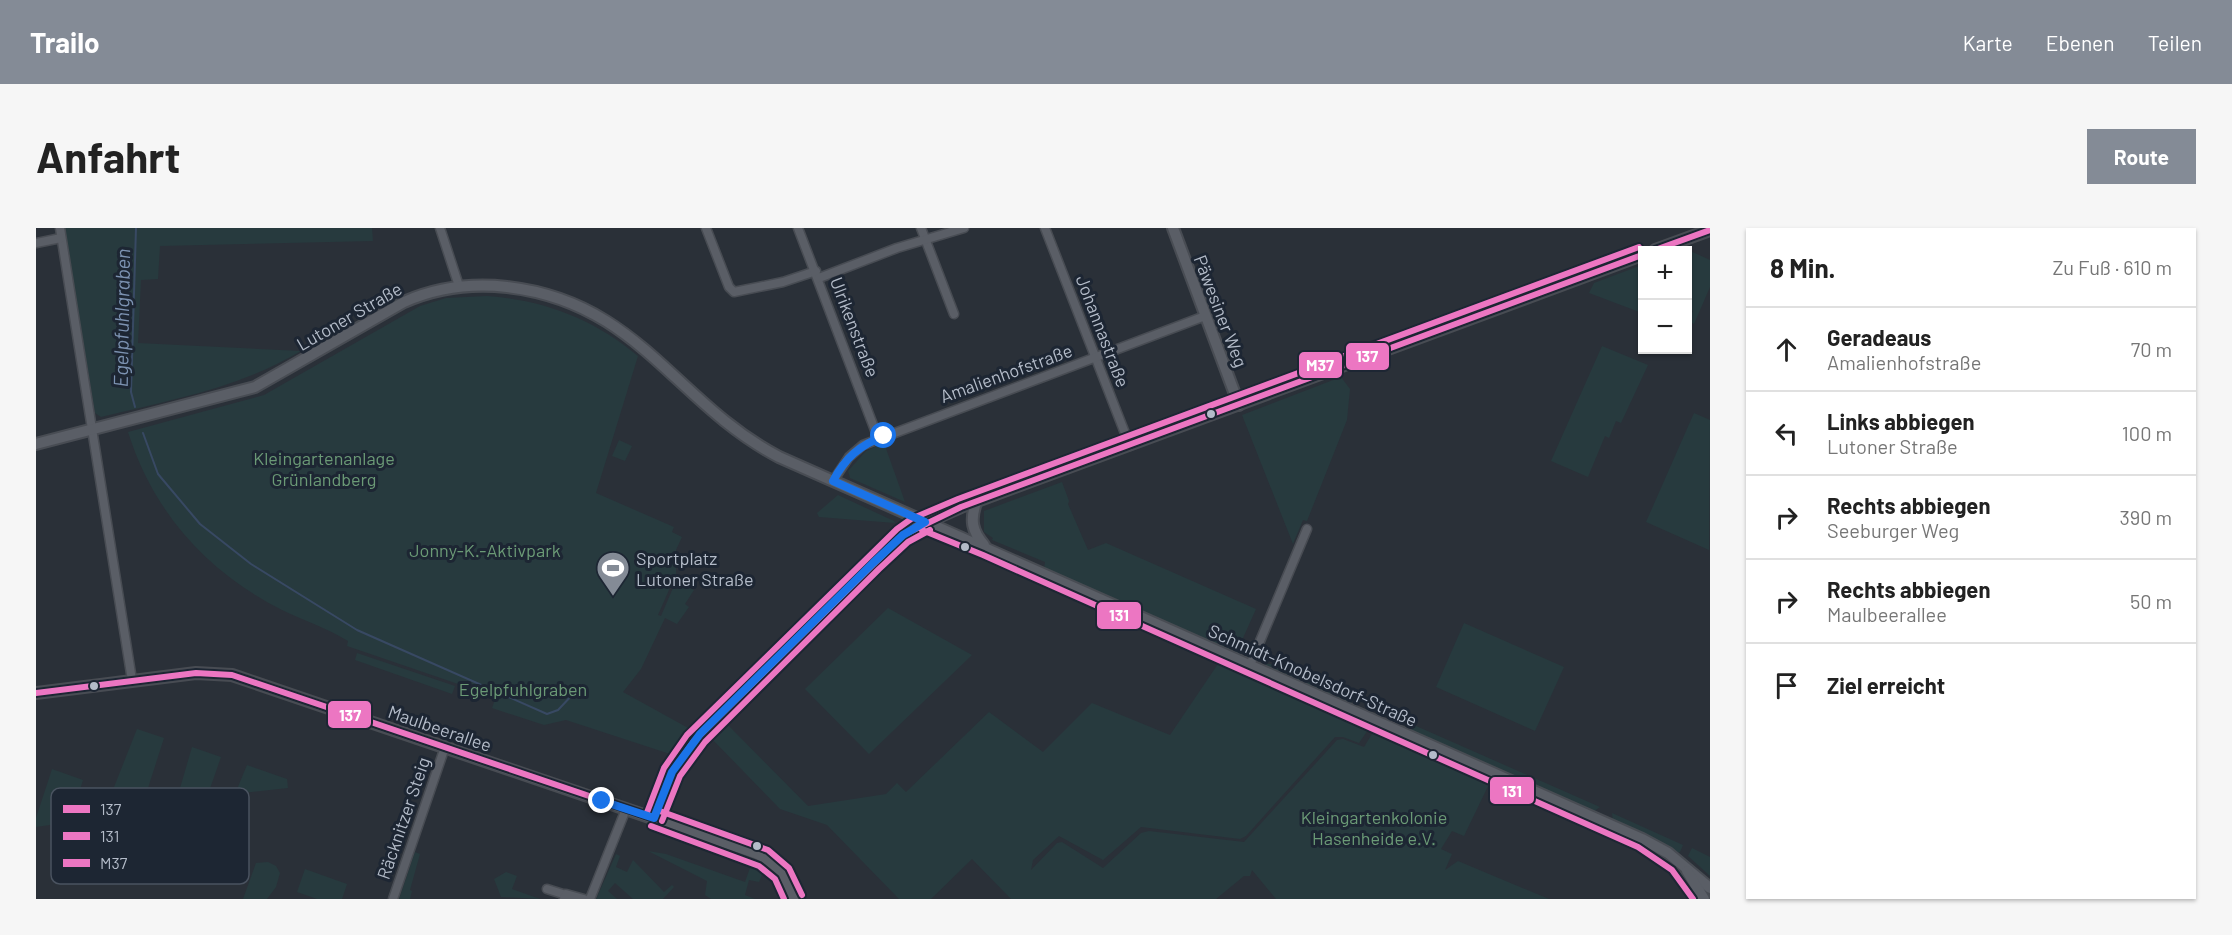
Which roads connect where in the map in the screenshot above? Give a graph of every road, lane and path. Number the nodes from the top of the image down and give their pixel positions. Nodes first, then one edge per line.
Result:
1 (60, 228) edge
2 (440, 228) edge
3 (706, 228) edge
4 (798, 228) edge
5 (921, 228) edge
6 (964, 228) edge
7 (1045, 228) edge
8 (1173, 228) edge
9 (1710, 230) edge
10 (61, 238) junction
11 (926, 239) junction
12 (36, 243) edge
13 (1665, 246) edge
14 (1638, 256) edge
15 (817, 275) junction
16 (459, 286) junction
17 (954, 314) dead end
18 (1205, 316) junction
19 (1096, 358) junction
20 (1239, 405) junction
21 (91, 430) junction
22 (878, 438) junction
23 (36, 444) edge
24 (1130, 446) junction
25 (833, 481) junction
26 (976, 503) junction
27 (925, 522) junction
28 (1307, 529) dead end
29 (987, 547) junction
30 (1250, 665) junction
31 (132, 680) junction
32 (36, 693) edge
33 (445, 747) junction
34 (626, 809) junction
35 (654, 818) junction
36 (1683, 866) junction
37 (1710, 888) edge
38 (547, 889) dead end
39 (565, 897) edge
40 (393, 899) edge
41 (584, 899) edge
42 (590, 899) edge
43 (794, 899) edge
44 (1704, 899) edge

1 - 10 street
2 - 16 street
3 - 15 street
4 - 15 street, Ulrikenstraße
5 - 11 street
6 - 11 street
7 - 19 street, Johannastraße
8 - 18 street, Päwesiner Weg
9 - 13 street
10 - 12 street
10 - 21 street
11 - 15 street
11 - 17 street
14 - 20 street
15 - 22 street, Ulrikenstraße
16 - 21 street, Lutoner Straße
16 - 25 street, Lutoner Straße
18 - 19 street, Amalienhofstraße
18 - 20 street, Päwesiner Weg
19 - 22 street, Amalienhofstraße
19 - 24 street, Johannastraße
20 - 24 street
21 - 23 street, Lutoner Straße
21 - 31 street
22 - 25 street, Amalienhofstraße
24 - 26 street
25 - 27 street, Lutoner Straße
26 - 27 street
26 - 29 street
27 - 29 street, Schmidt-Knobelsdorf-Straße
27 - 35 street
28 - 30 street
29 - 30 street, Schmidt-Knobelsdorf-Straße
30 - 36 street, Schmidt-Knobelsdorf-Straße
31 - 32 street, Maulbeerallee
31 - 33 street, Maulbeerallee
33 - 34 street, Maulbeerallee
33 - 40 street, Räcknitzer Steig
34 - 35 street, Maulbeerallee
34 - 42 street
35 - 43 street, Maulbeerallee
36 - 37 street, Schmidt-Knobelsdorf-Straße
36 - 44 street, Schmidt-Knobelsdorf-Straße
38 - 39 street
39 - 41 street

